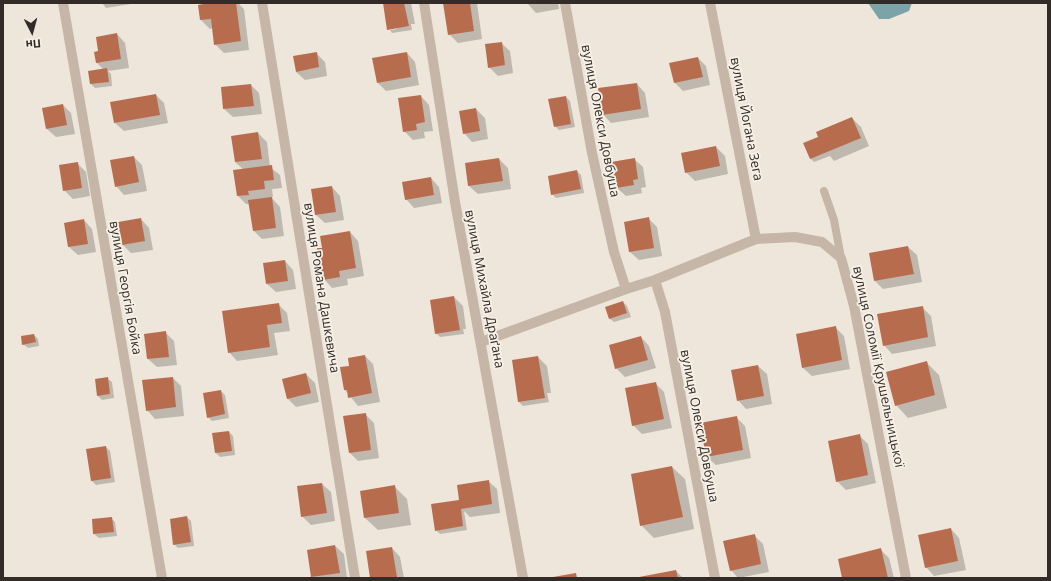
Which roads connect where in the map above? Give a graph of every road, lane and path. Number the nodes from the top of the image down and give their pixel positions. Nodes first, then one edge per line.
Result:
1 (63, 3) edge
2 (262, 3) edge
3 (424, 3) edge
4 (566, 3) edge
5 (710, 3) edge
6 (824, 191) dead end
7 (756, 240) junction
8 (841, 258) junction
9 (655, 280) junction
10 (626, 288) junction
11 (481, 342) junction
12 (162, 578) edge
13 (354, 578) edge
14 (523, 578) edge
15 (715, 578) edge
16 (906, 578) edge

1 - 12 street, вулиця Георгія Бойка
2 - 13 street, вулиця Романа Дашкевича
3 - 11 street, вулиця Михайла Драґана
4 - 10 street, вулиця Олекси Довбуша
5 - 7 street, вулиця Йогана Зега
6 - 8 lane
7 - 8 street, вулиця Соломії Крушельницької
7 - 9 street, вулиця Соломії Крушельницької
8 - 16 street, вулиця Соломії Крушельницької
9 - 10 street, вулиця Соломії Крушельницької
9 - 15 street, вулиця Олекси Довбуша
10 - 11 street, вулиця Соломії Крушельницької
11 - 14 street, вулиця Михайла Драґана

